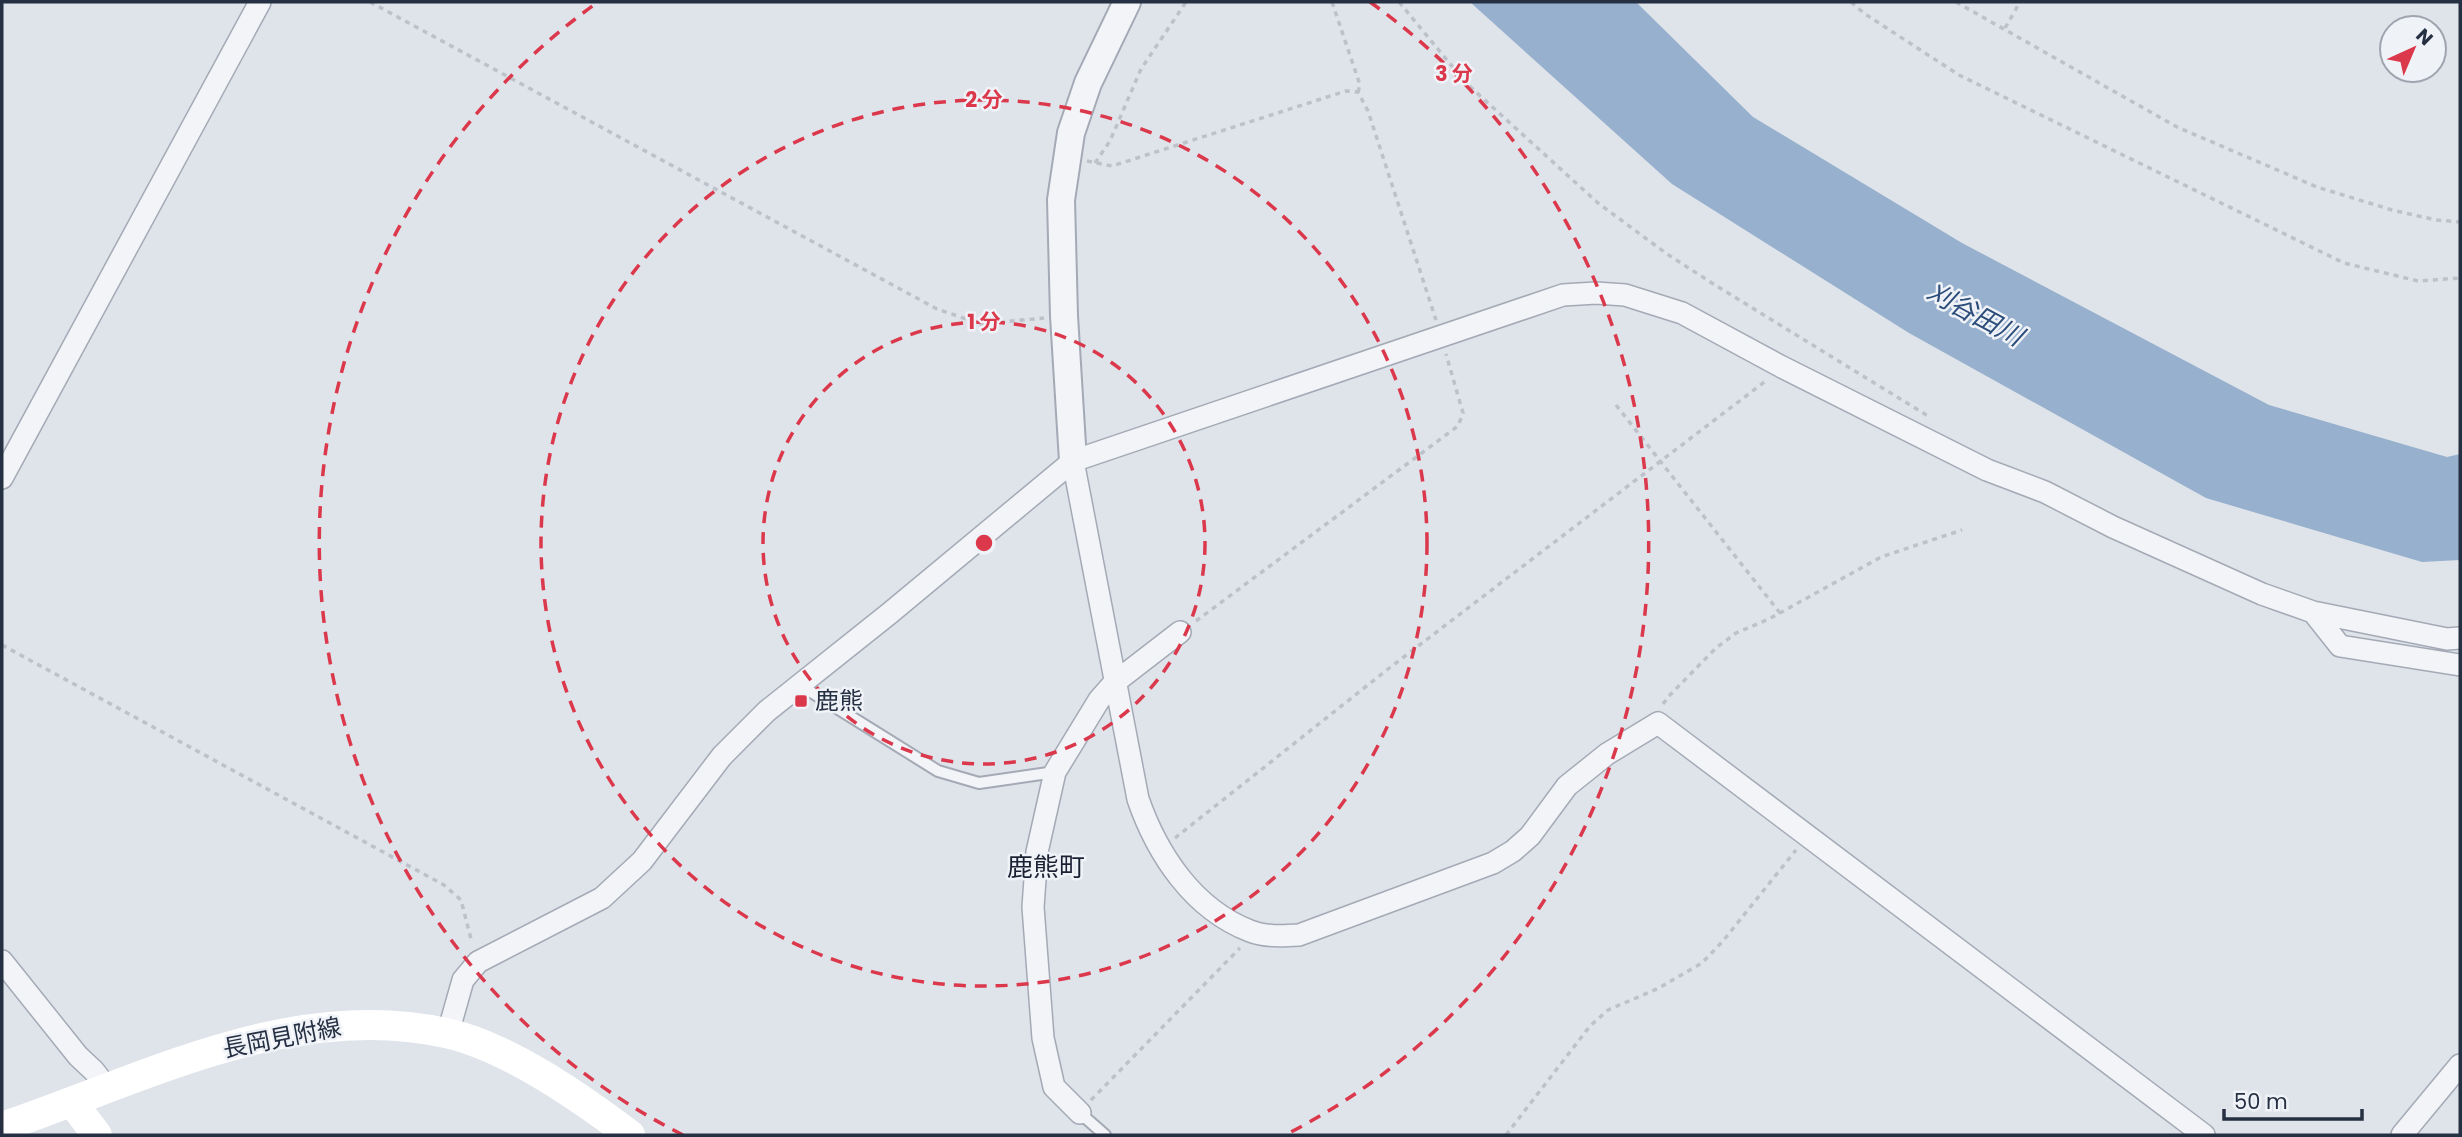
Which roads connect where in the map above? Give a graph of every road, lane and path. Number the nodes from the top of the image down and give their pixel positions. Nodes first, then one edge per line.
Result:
1 (260, 2) edge
2 (370, 2) edge
3 (1127, 2) edge
4 (1186, 2) edge
5 (1332, 2) edge
6 (1399, 2) edge
7 (1851, 2) edge
8 (1956, 2) edge
9 (2020, 2) edge
10 (2005, 28) junction
11 (1358, 92) junction
12 (1067, 158) junction
13 (1095, 163) junction
14 (2460, 222) edge
15 (2460, 278) edge
16 (1064, 316) junction
17 (1441, 336) junction
18 (1782, 367) junction
19 (1616, 405) dead end
20 (1927, 416) dead end
21 (1073, 461) junction
22 (1662, 461) junction
23 (2, 478) edge
24 (1962, 530) dead end
25 (2313, 612) junction
26 (1780, 613) junction
27 (1180, 632) joint
28 (2460, 638) edge
29 (2, 645) edge
30 (2460, 665) edge
31 (1114, 683) junction
32 (800, 685) junction
33 (1658, 723) junction
34 (1055, 772) junction
35 (1808, 835) junction
36 (1161, 852) junction
37 (1252, 932) junction
38 (2, 961) edge
39 (478, 962) junction
40 (448, 1033) junction
41 (2459, 1070) edge
42 (108, 1088) junction
43 (72, 1102) junction
44 (1080, 1113) junction
45 (2, 1126) edge
46 (97, 1135) edge
47 (630, 1135) edge
48 (1105, 1135) edge
49 (1506, 1135) edge
50 (2204, 1135) edge
51 (2402, 1135) edge

1 - 23 street
2 - 16 path
3 - 12 street
4 - 13 path
5 - 11 path
6 - 20 path
7 - 15 path
8 - 10 path
9 - 10 path
10 - 14 path
11 - 13 path
11 - 17 path
12 - 13 path
12 - 16 street
16 - 21 street
17 - 18 street
17 - 21 street
17 - 27 path
18 - 22 path
18 - 25 street
19 - 22 path
21 - 31 street
21 - 32 street
22 - 26 path
22 - 36 path
24 - 26 path
25 - 28 street
25 - 30 street
26 - 33 path
27 - 31 street
29 - 39 path
31 - 34 street
31 - 36 street
32 - 34 lane
32 - 39 street
33 - 35 street
33 - 37 street
34 - 44 street
35 - 49 path
35 - 50 street
36 - 37 street
37 - 44 path
38 - 42 street
39 - 40 street
40 - 42 main road, 長岡見附線
40 - 47 main road, 長岡見附線
41 - 51 street
42 - 43 main road, 長岡見附線
43 - 45 main road, 長岡見附線
43 - 46 main road
44 - 48 lane

